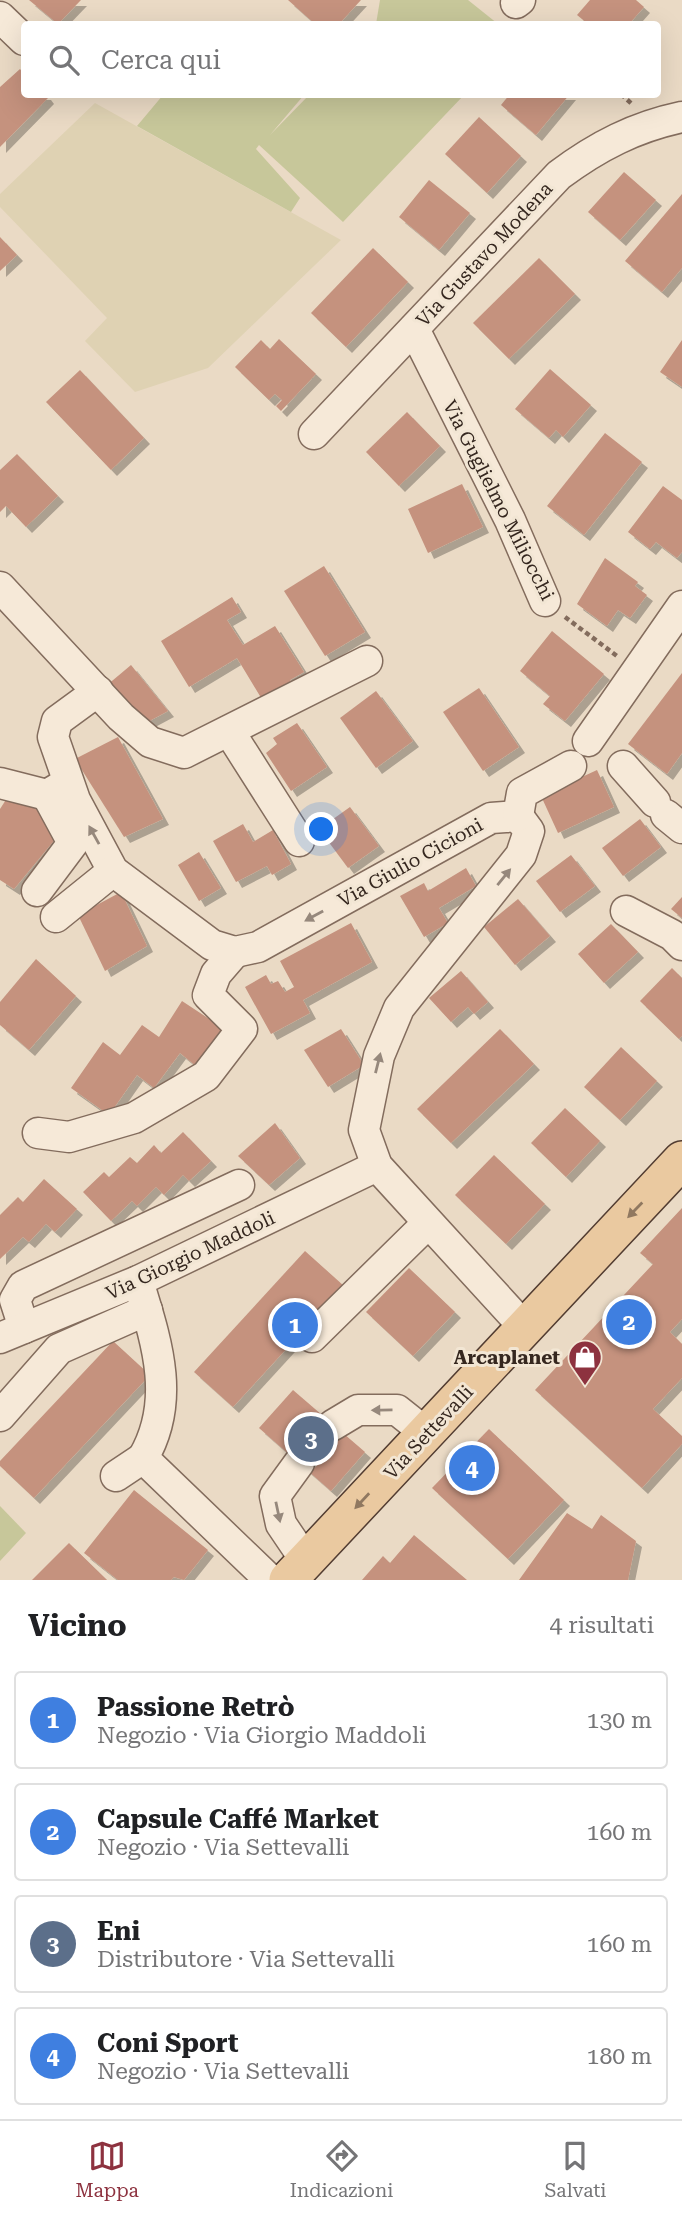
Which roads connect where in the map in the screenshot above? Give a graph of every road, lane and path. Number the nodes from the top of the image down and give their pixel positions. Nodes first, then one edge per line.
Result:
1 (0, 17) edge
2 (21, 37) edge
3 (678, 123) edge
4 (414, 329) junction
5 (314, 434) dead end
6 (0, 587) edge
7 (545, 601) joint
8 (682, 606) edge
9 (609, 650) dead end
10 (367, 661) dead end
11 (98, 691) junction
12 (229, 731) junction
13 (571, 766) dead end
14 (0, 783) edge
15 (58, 789) junction
16 (668, 815) edge
17 (518, 816) junction
18 (299, 841) dead end
19 (113, 870) junction
20 (37, 891) dead end
21 (626, 911) dead end
22 (56, 917) dead end
23 (682, 945) edge
24 (235, 953) junction
25 (38, 1133) dead end
26 (680, 1164) edge
27 (377, 1166) junction
28 (239, 1185) dead end
29 (428, 1223) junction
30 (138, 1281) junction
31 (147, 1310) junction
32 (525, 1328) junction
33 (12, 1333) edge
34 (312, 1337) dead end
35 (0, 1416) edge
36 (333, 1424) tunnel mouth
37 (426, 1433) junction
38 (143, 1458) junction
39 (299, 1463) tunnel mouth
40 (116, 1476) dead end
41 (297, 1571) edge
42 (270, 1580) edge

1 - 2 street
3 - 4 street, Via Gustavo Modena
4 - 5 street, Via Gustavo Modena
4 - 7 street, Via Guglielmo Miliocchi
6 - 11 street
7 - 9 path, Via Guglielmo Miliocchi
8 - 16 street
10 - 12 street
11 - 12 street
11 - 15 street
12 - 18 street
13 - 17 street
14 - 15 street
19 -> 15 street
15 - 20 street
17 -> 24 street, Via Giulio Cicioni
27 -> 17 street
19 - 22 street
19 - 24 street
21 - 23 street
24 - 25 street
26 -> 32 main road, Via Settevalli
27 - 29 street
27 - 30 street, Via Giorgio Maddoli
28 - 33 street
29 - 32 street
29 - 34 street
30 - 31 street
30 - 33 street, Via Giorgio Maddoli
31 - 35 street
31 - 38 street
32 - 37 main road, Via Settevalli
37 -> 36 street
37 -> 41 main road, Via Settevalli
38 - 40 street
38 - 42 street
39 -> 41 street

